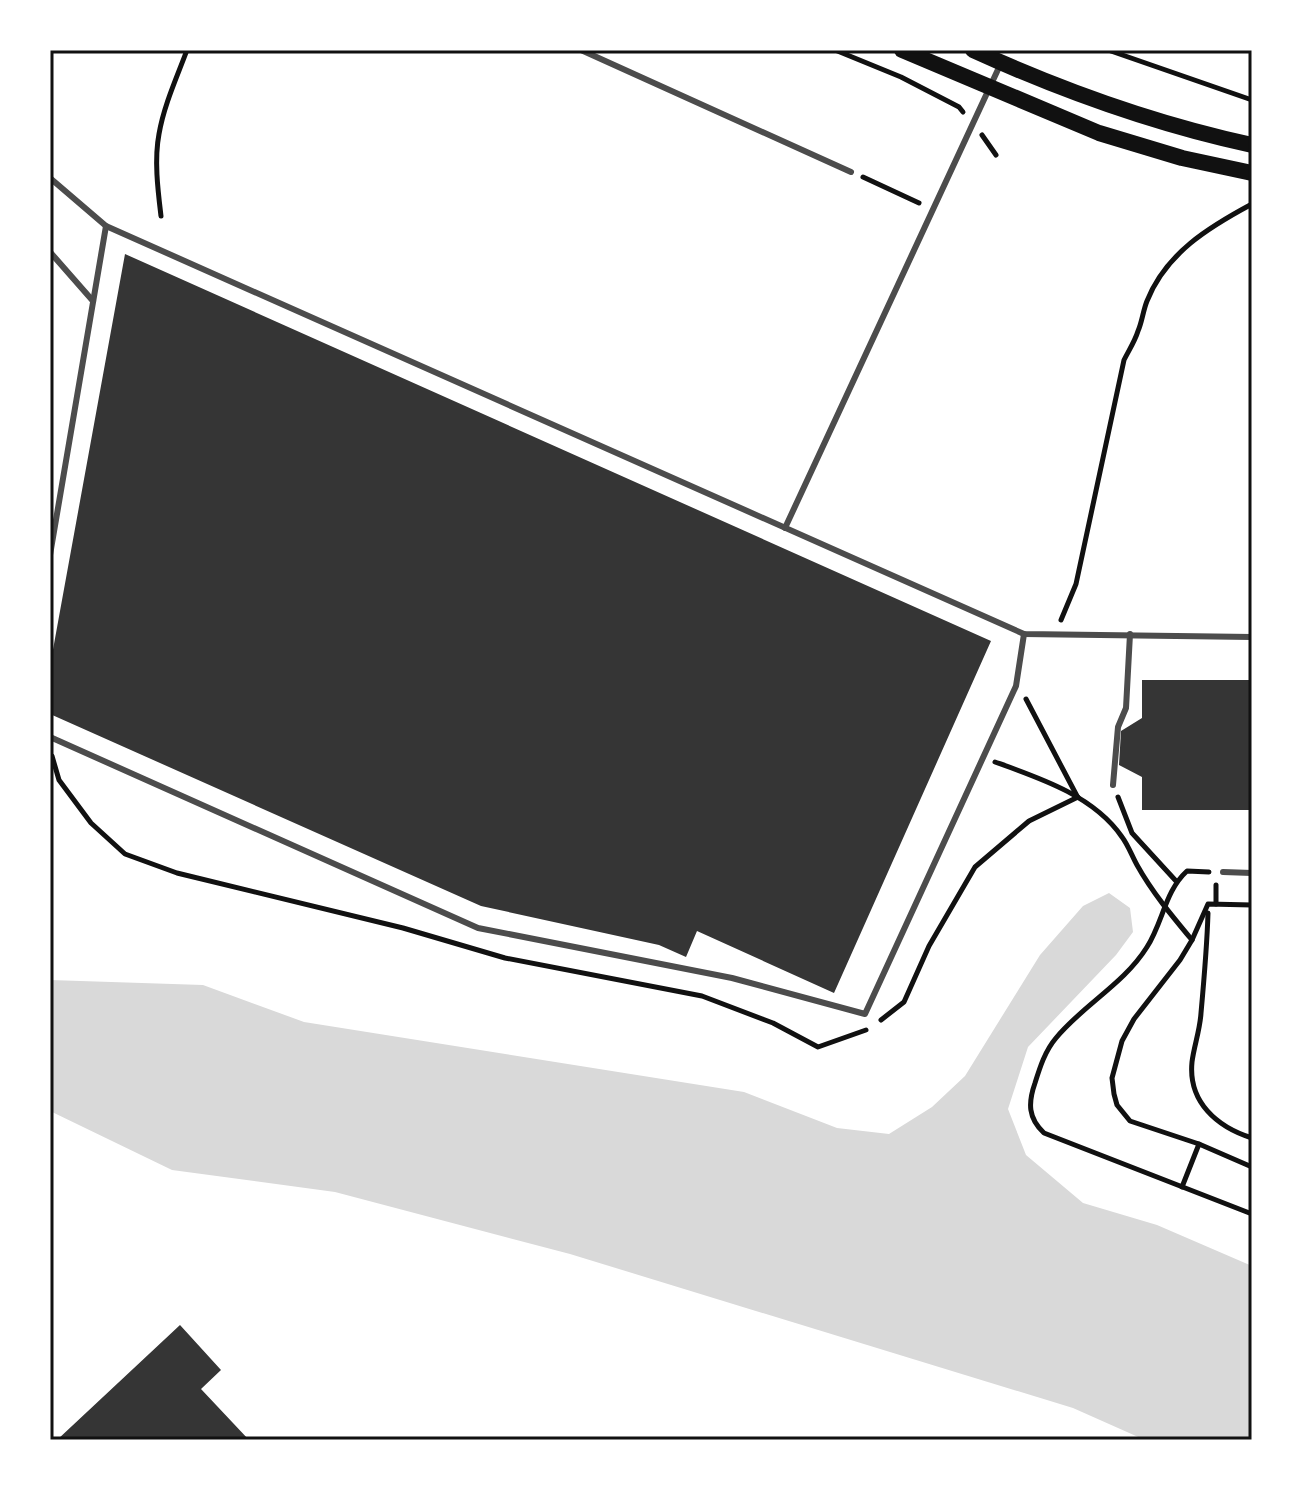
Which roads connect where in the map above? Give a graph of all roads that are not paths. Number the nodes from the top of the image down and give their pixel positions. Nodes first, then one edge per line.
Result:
1 (581, 50) edge
2 (973, 50) edge
3 (911, 52) edge
4 (1001, 63) junction
5 (989, 89) junction
6 (1252, 145) edge
7 (851, 172) road end
8 (1252, 173) edge
9 (50, 178) edge
10 (106, 226) junction
11 (50, 252) edge
12 (93, 301) junction
13 (785, 528) junction
14 (50, 555) edge
15 (1024, 634) junction
16 (1130, 634) junction
17 (1252, 637) edge
18 (50, 737) edge
19 (1113, 785) road end
20 (1223, 872) road end
21 (1252, 873) edge

1 - 7 lane
2 - 4 main road
3 - 5 main road
4 - 5 lane
4 - 6 main road
5 - 8 main road
5 - 13 lane
9 - 10 lane
10 - 12 lane
10 - 13 lane
11 - 12 lane
12 - 14 lane
13 - 15 lane
15 - 16 lane
15 - 18 lane
16 - 17 lane
16 - 19 lane
20 - 21 lane

